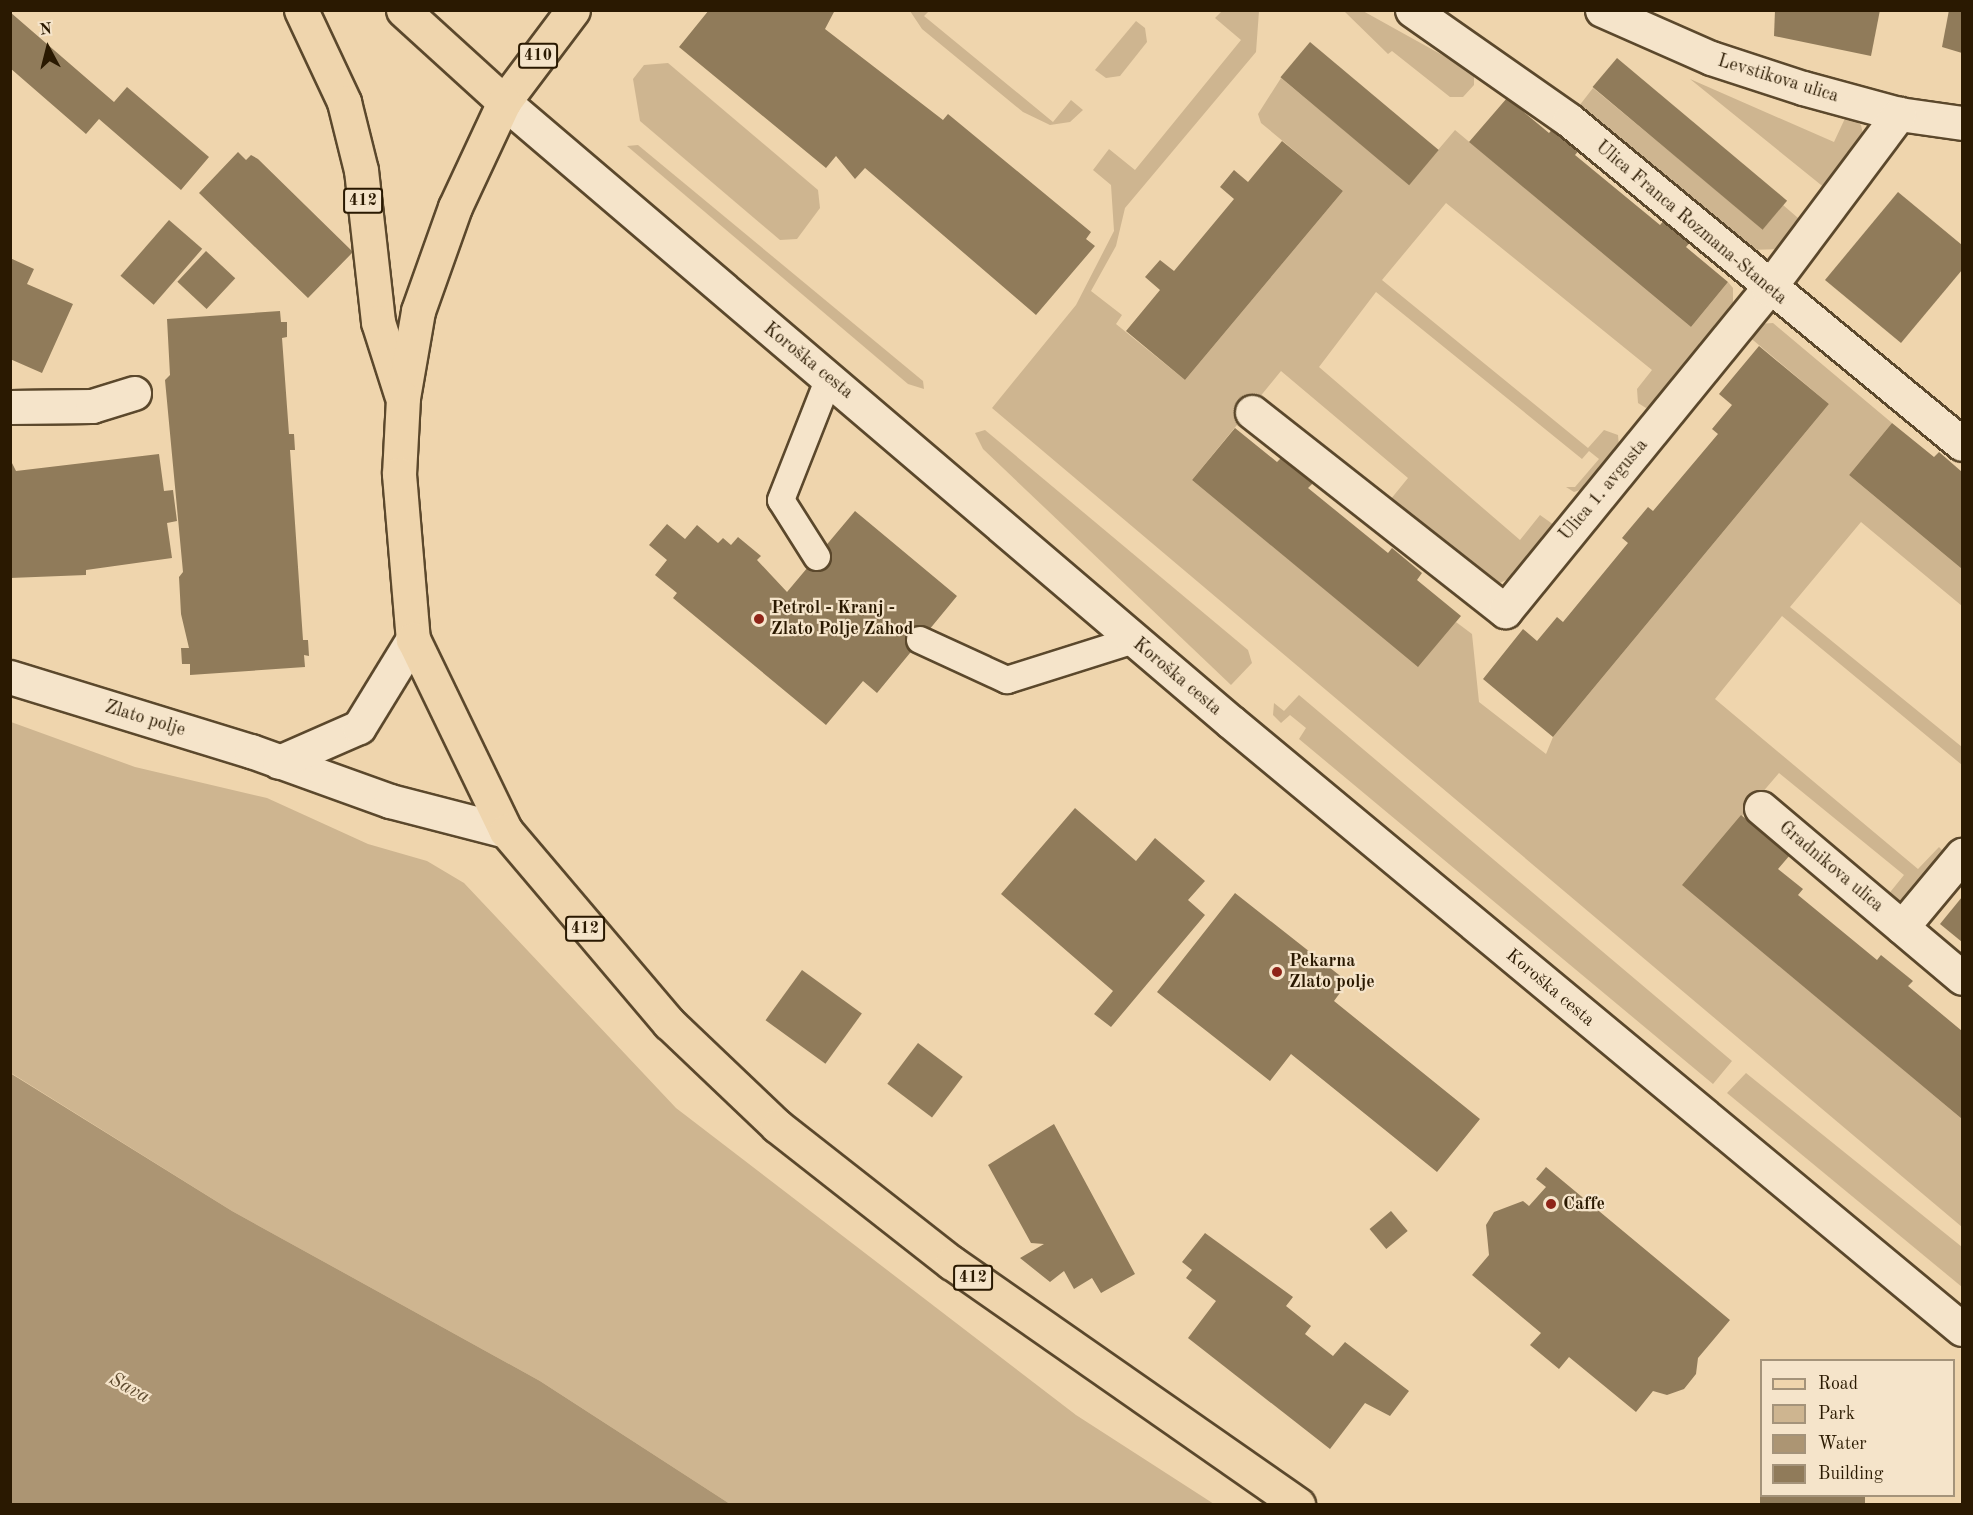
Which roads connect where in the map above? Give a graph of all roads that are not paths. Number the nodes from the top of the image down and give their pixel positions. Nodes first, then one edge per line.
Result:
1 (301, 10) edge
2 (403, 10) edge
3 (573, 10) edge
4 (1413, 10) edge
5 (1602, 10) edge
6 (504, 102) junction
7 (1899, 114) junction
8 (1962, 123) edge
9 (1767, 289) junction
10 (829, 378) junction
11 (134, 393) dead end
12 (403, 398) junction
13 (10, 407) edge
14 (1252, 412) dead end
15 (1962, 444) edge
16 (817, 557) dead end
17 (413, 639) junction
18 (920, 640) dead end
19 (1134, 640) junction
20 (10, 677) edge
21 (279, 762) junction
22 (1761, 808) dead end
23 (506, 831) junction
24 (1962, 855) edge
25 (1902, 927) junction
26 (1962, 978) edge
27 (1962, 1329) edge
28 (1298, 1504) edge

1 - 12 main road, 412
2 - 6 main road, Koroška cesta
3 - 6 main road, 410
4 - 9 street, Ulica Franca Rozmana-Staneta
5 - 7 street, Levstikova ulica
6 - 10 street, Koroška cesta
6 - 12 main road, 412
7 - 8 street, Levstikova ulica
7 - 9 street, Ulica 1. avgusta
9 - 14 street, Ulica 1. avgusta
9 - 15 street, Ulica Franca Rozmana-Staneta
10 - 16 lane
10 - 19 street, Koroška cesta
11 - 13 street
12 - 17 main road, 412
17 - 21 street
17 - 23 main road, 412
18 - 19 lane
19 - 27 street, Koroška cesta
20 - 21 street, Zlato polje
21 - 23 street, Zlato polje
22 - 25 street, Gradnikova ulica
23 - 28 main road, 412
24 - 25 street
25 - 26 street, Gradnikova ulica

